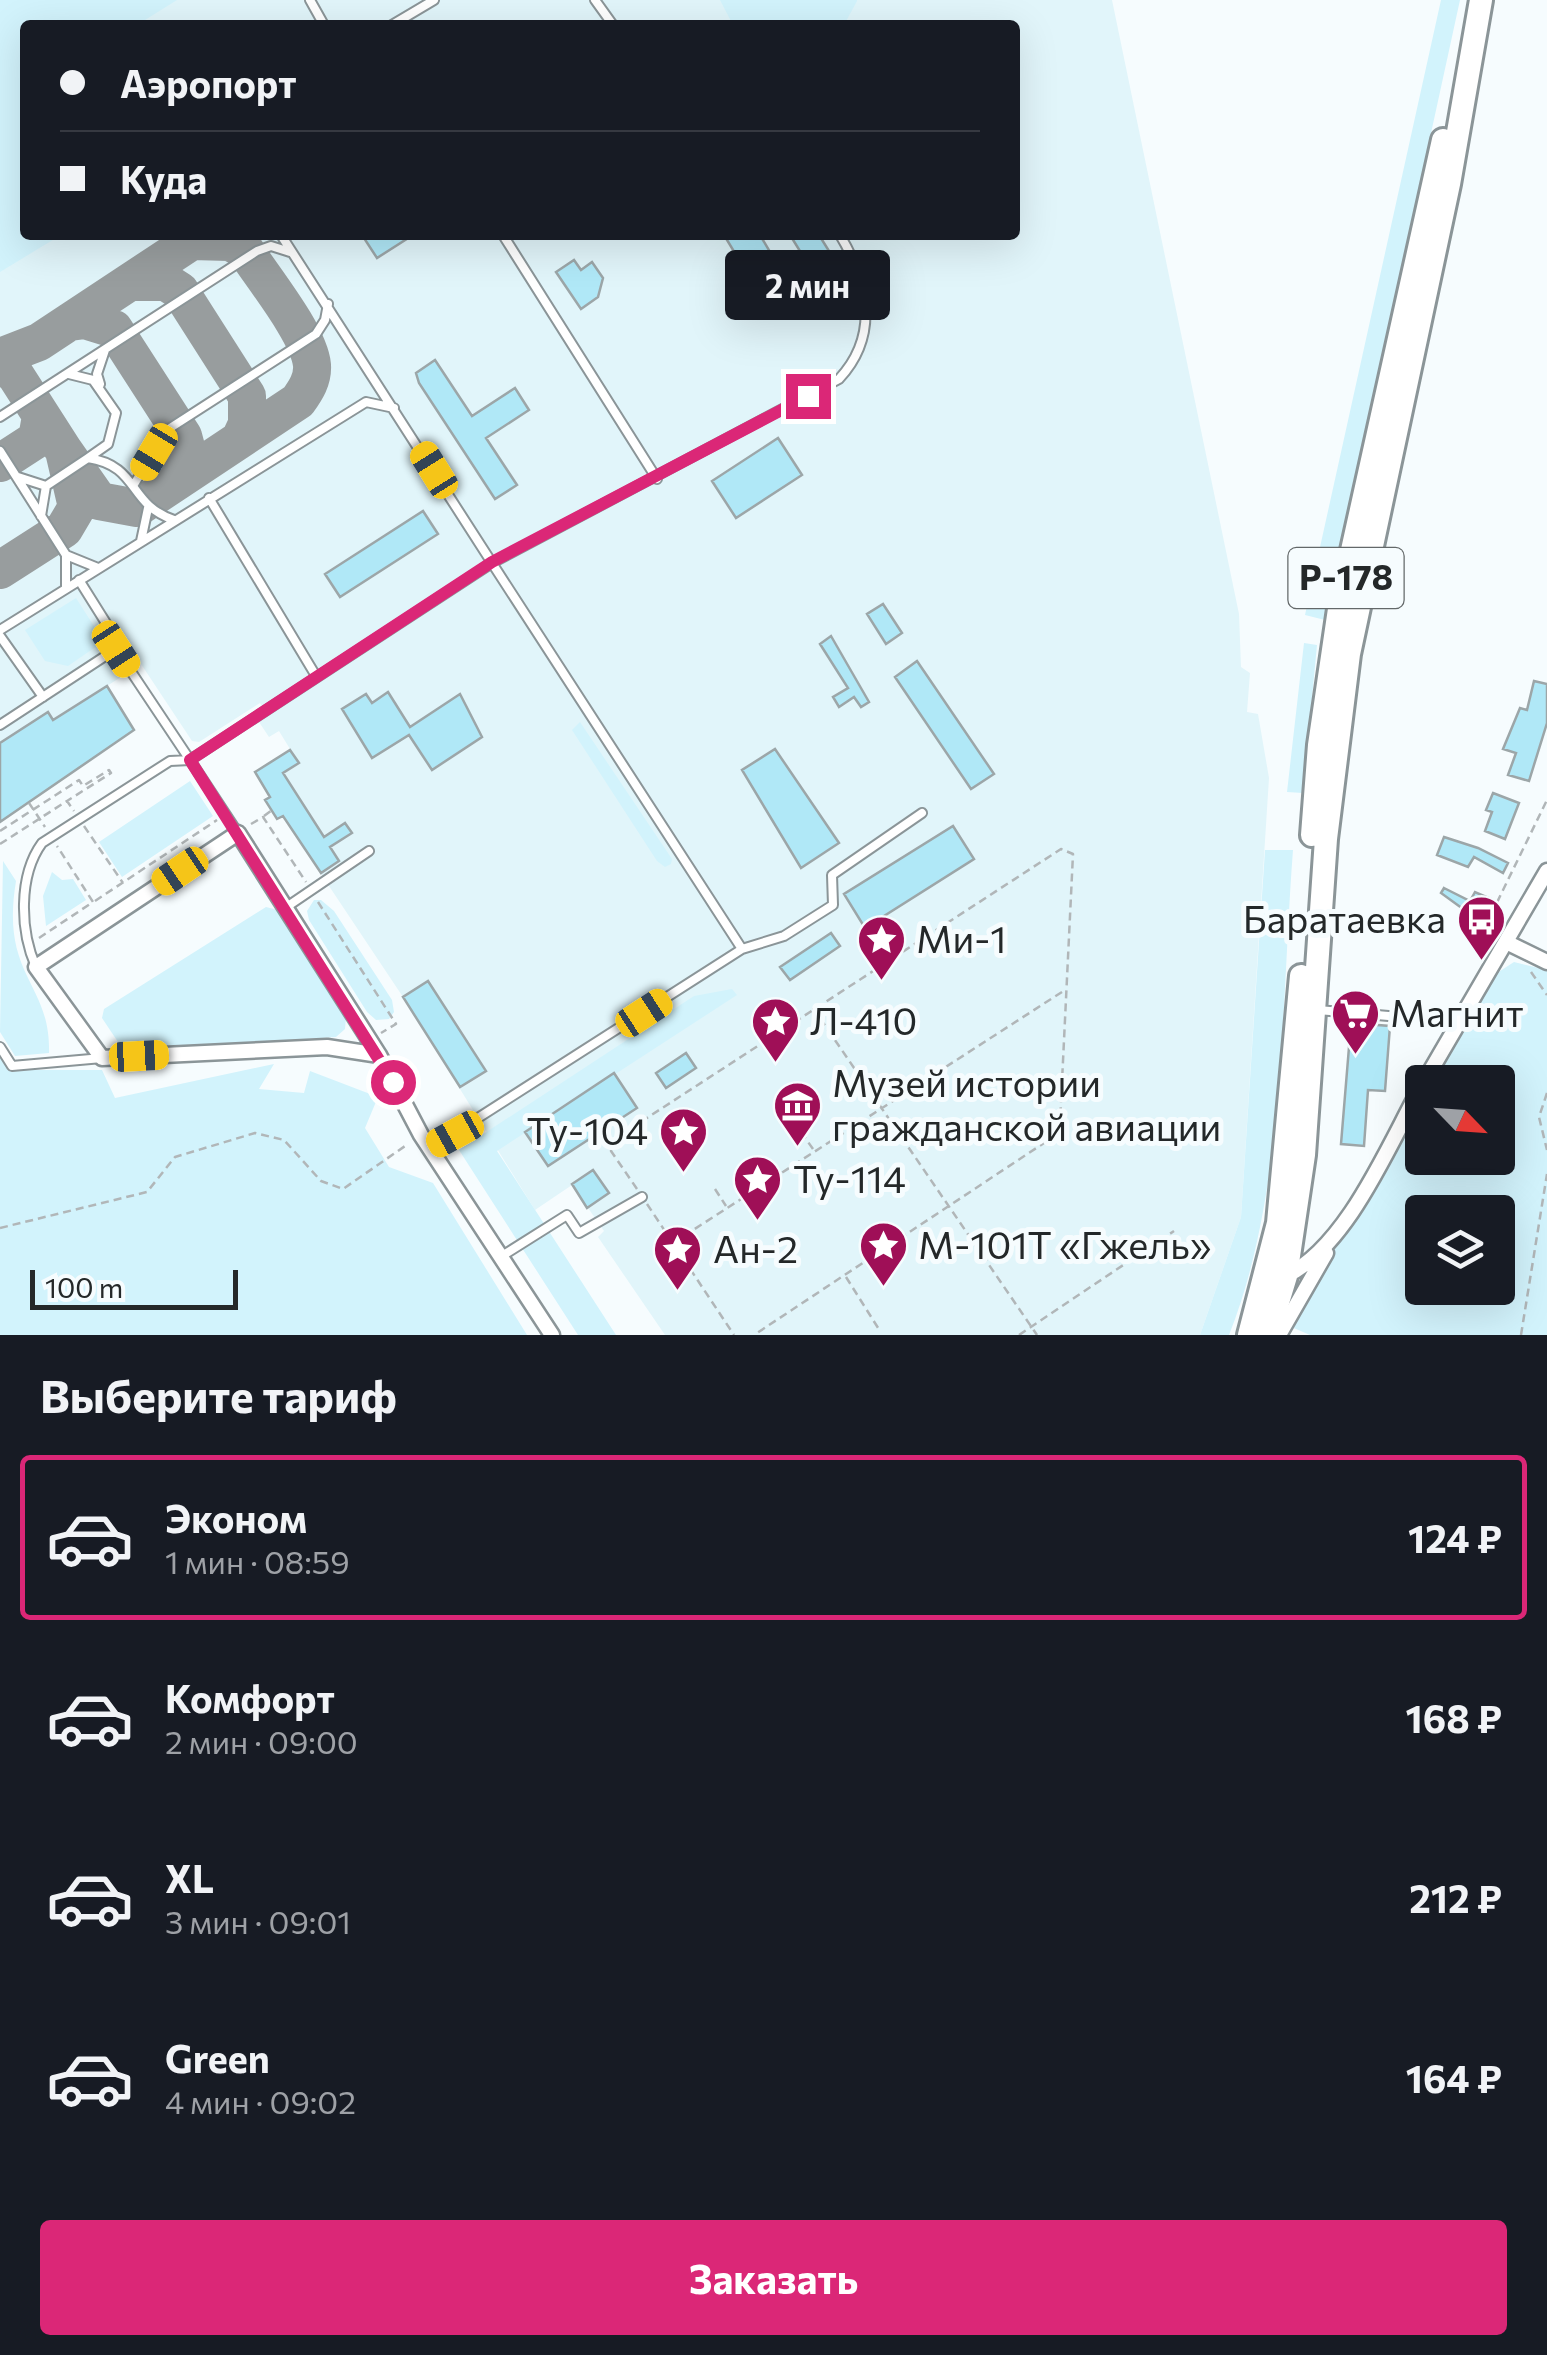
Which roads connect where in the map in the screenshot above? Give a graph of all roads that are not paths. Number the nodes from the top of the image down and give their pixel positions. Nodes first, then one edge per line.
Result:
1 (434, 0) edge
2 (1480, 3) edge
3 (401, 20) edge
4 (285, 240) edge
5 (506, 240) edge
6 (843, 240) edge
7 (298, 258) junction
8 (328, 304) junction
9 (106, 350) junction
10 (69, 374) junction
11 (102, 388) junction
12 (395, 408) junction
13 (3, 416) edge
14 (0, 425) edge
15 (0, 452) edge
16 (88, 458) junction
17 (122, 470) junction
18 (141, 473) junction
19 (16, 477) junction
20 (656, 479) junction
21 (46, 486) junction
22 (133, 486) junction
23 (209, 498) junction
24 (148, 508) junction
25 (41, 516) junction
26 (174, 520) junction
27 (141, 541) junction
28 (66, 555) junction
29 (492, 562) junction
30 (98, 568) junction
31 (79, 580) junction
32 (66, 588) junction
33 (0, 630) edge
34 (116, 649) junction
35 (316, 676) junction
36 (43, 697) junction
37 (0, 725) edge
38 (190, 760) junction
39 (922, 813) dead end
40 (238, 833) junction
41 (369, 850) dead end
42 (1547, 871) edge
43 (285, 908) junction
44 (1506, 942) junction
45 (742, 949) junction
46 (1540, 959) edge
47 (36, 968) junction
48 (1314, 1010) junction
49 (1459, 1022) junction
50 (0, 1047) edge
51 (379, 1055) junction
52 (102, 1058) junction
53 (1434, 1065) edge
54 (1405, 1116) edge
55 (431, 1148) junction
56 (642, 1197) road end
57 (1339, 1231) junction
58 (502, 1256) junction
59 (1277, 1275) junction
60 (552, 1335) edge
61 (1249, 1335) edge
62 (1268, 1335) edge
63 (1279, 1335) edge

1 - 3 lane
2 - 48 highway, Р-178
2 - 59 highway, Р-178
4 - 7 lane
5 - 20 lane
6 - 20 lane
7 - 8 lane
7 - 9 lane
8 - 12 lane
8 - 18 lane
9 - 10 lane
9 - 11 lane
10 - 11 lane
10 - 13 lane
11 - 16 lane
12 - 23 lane
12 - 29 lane
13 - 14 lane
15 - 19 lane
16 - 17 lane
16 - 21 lane
17 - 18 lane
17 - 22 lane
18 - 22 lane
19 - 21 lane
19 - 25 lane
20 - 29 lane
21 - 25 lane
22 - 24 lane
23 - 26 lane
23 - 35 lane
24 - 26 lane
24 - 27 lane
25 - 28 lane
26 - 27 lane
27 - 30 lane
28 - 30 lane
28 - 32 lane
29 - 35 lane
29 - 45 lane
30 - 31 lane
31 - 32 lane
31 - 34 lane
32 - 33 lane
33 - 36 lane
34 - 36 lane
34 - 38 lane
35 - 38 lane
36 - 37 lane
38 - 40 lane
38 - 47 lane
39 - 45 lane
40 - 43 street
40 - 47 street
41 - 43 lane
42 - 44 street
43 - 51 street
44 - 46 street
44 - 49 street
45 - 55 lane
47 - 52 street
48 - 49 lane
48 - 59 highway, Р-178
49 - 53 street
50 - 52 lane
51 - 52 street
51 - 55 street
54 - 57 street
55 - 58 street
56 - 58 lane
57 - 59 street
57 - 63 street
58 - 60 street
59 - 61 highway, Р-178
59 - 62 highway, Р-178

